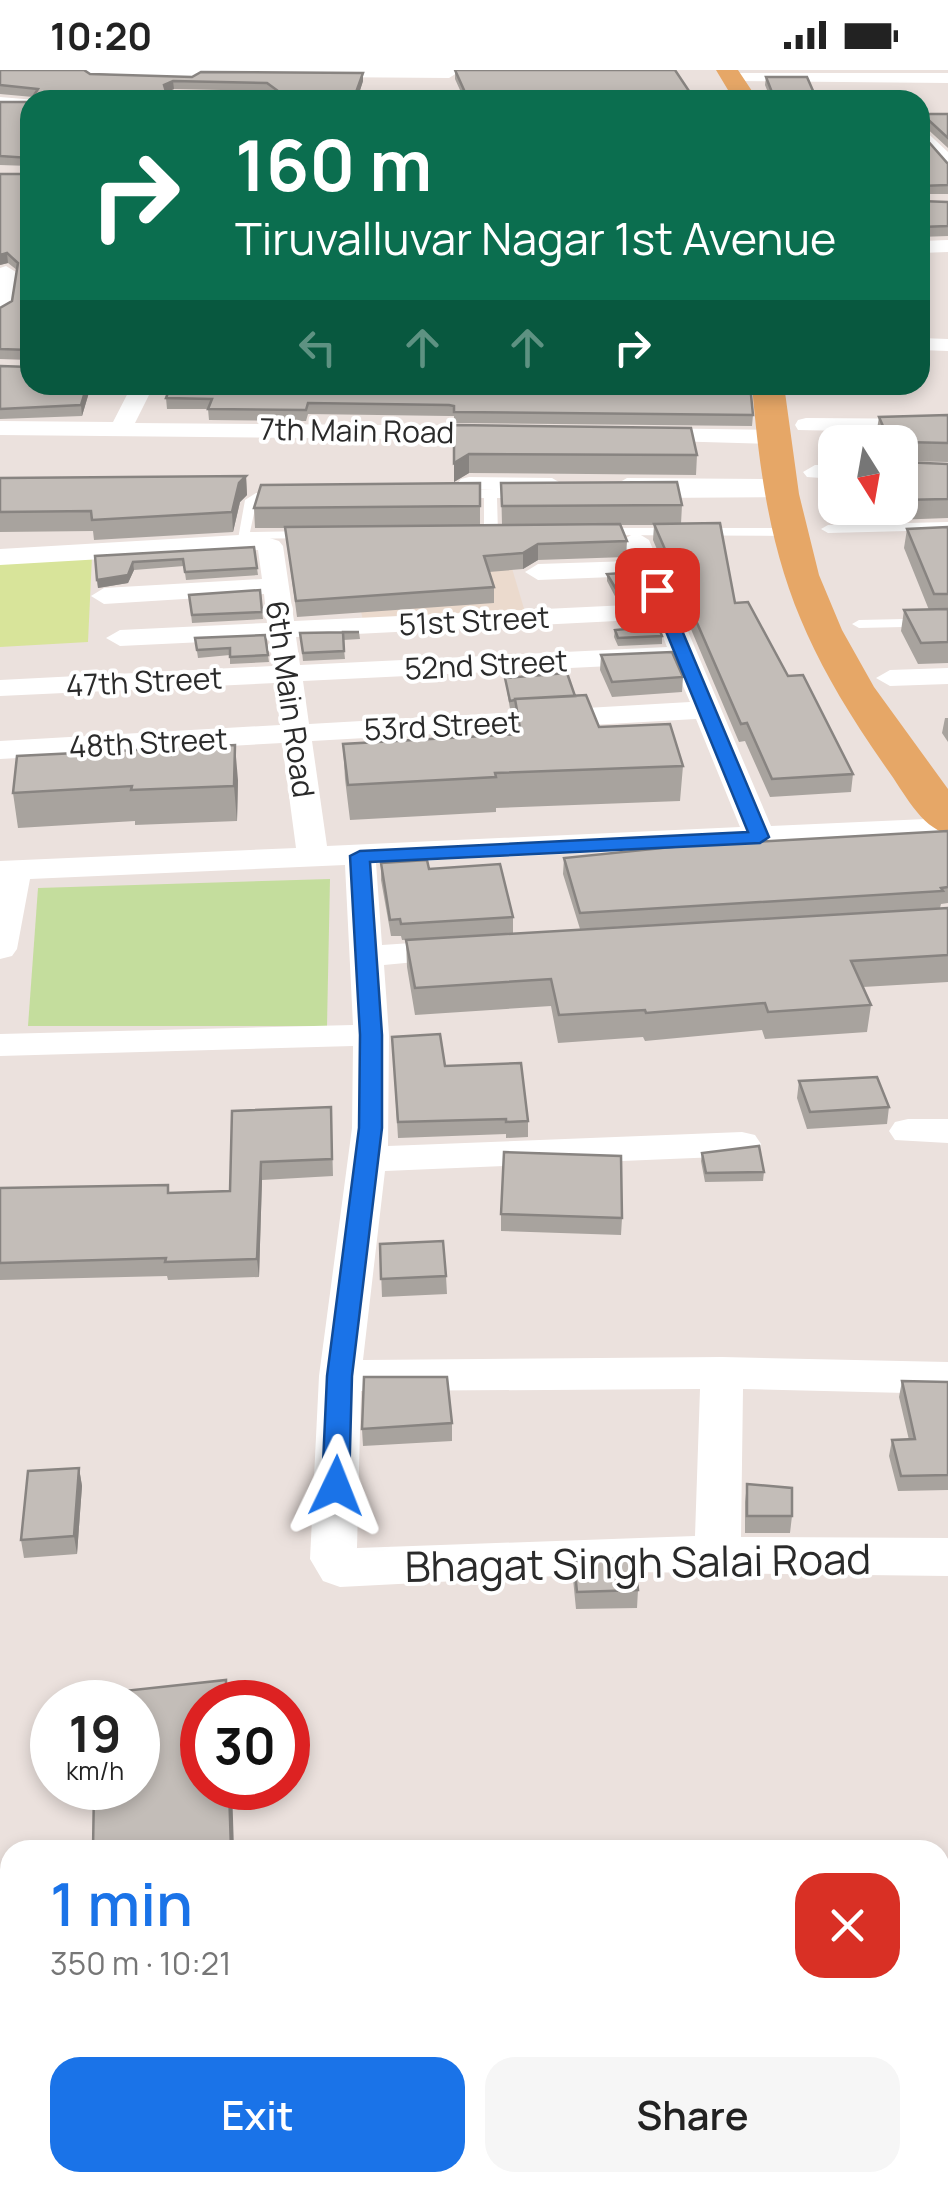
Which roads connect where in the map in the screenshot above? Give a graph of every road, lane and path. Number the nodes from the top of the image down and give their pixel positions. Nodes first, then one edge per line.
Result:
1 (196, 72) edge
2 (448, 73) dead end
3 (91, 74) edge
4 (719, 78) edge
5 (948, 78) edge
6 (930, 143) edge
7 (948, 162) edge
8 (3, 272) edge
9 (5, 320) edge
10 (138, 395) edge
11 (787, 395) edge
12 (122, 426) junction
13 (948, 426) edge
14 (0, 428) edge
15 (790, 431) junction
16 (516, 433) edge
17 (615, 434) edge
18 (818, 464) edge
19 (480, 489) junction
20 (780, 490) junction
21 (432, 494) edge
22 (302, 496) edge
23 (831, 525) edge
24 (948, 526) edge
25 (510, 532) edge
26 (586, 532) edge
27 (790, 532) junction
28 (472, 533) edge
29 (490, 533) junction
30 (319, 535) edge
31 (636, 540) dead end
32 (948, 540) edge
33 (834, 554) junction
34 (0, 556) edge
35 (648, 568) junction
36 (538, 572) dead end
37 (276, 586) junction
38 (104, 596) dead end
39 (666, 611) junction
40 (948, 622) edge
41 (859, 624) junction
42 (282, 630) junction
43 (120, 638) dead end
44 (684, 654) junction
45 (287, 673) junction
46 (948, 676) edge
47 (890, 678) junction
48 (0, 688) edge
49 (707, 710) junction
50 (296, 733) junction
51 (0, 750) edge
52 (948, 765) edge
53 (948, 820) edge
54 (948, 828) edge
55 (760, 837) junction
56 (360, 856) junction
57 (313, 858) junction
58 (8, 871) edge
59 (0, 949) edge
60 (480, 949) edge
61 (364, 956) junction
62 (371, 1035) junction
63 (0, 1045) edge
64 (908, 1131) dead end
65 (948, 1131) edge
66 (742, 1144) edge
67 (366, 1160) junction
68 (722, 1373) junction
69 (340, 1376) junction
70 (948, 1378) edge
71 (718, 1556) junction
72 (948, 1557) edge

1 - 2 street
1 - 3 street
4 - 5 street
6 - 7 street
8 - 9 street
10 - 12 street
11 - 15 main road
12 - 14 street, 7th Main Road
12 - 16 street, 7th Main Road
13 - 15 street
15 - 17 street
15 - 18 main road
15 - 20 main road
19 - 20 street
19 - 21 lane
19 - 29 lane
20 - 27 main road
22 - 30 lane
23 - 33 main road
24 - 33 lane
25 - 29 lane
26 - 27 lane
27 - 53 main road
28 - 29 lane
31 - 35 street
32 - 33 lane
33 - 41 main road
34 - 37 street, 6th Main Road
35 - 36 street
35 - 39 street
37 - 38 street
37 - 42 street, 6th Main Road
39 - 42 street, 51st Street
39 - 44 street
40 - 41 lane
41 - 47 main road
42 - 43 street, 51st Street
42 - 45 street, 6th Main Road
44 - 45 street, 52nd Street
44 - 49 street
45 - 48 street, 47th Street
45 - 50 street, 6th Main Road
46 - 47 street
47 - 52 main road
49 - 50 street, 53rd Street
49 - 55 street
50 - 51 street, 48th Street
50 - 57 street, 6th Main Road
54 - 55 street
55 - 56 street
56 - 57 street
56 - 61 street
57 - 58 street
58 - 59 street
60 - 61 street
61 - 62 street
62 - 63 street
62 - 67 street
64 - 65 street
66 - 67 street
67 - 69 street
68 - 69 street
68 - 70 street
68 - 71 street
69 - 71 street, Bhagat Singh Salai Road
71 - 72 street, Bhagat Singh Salai Road

